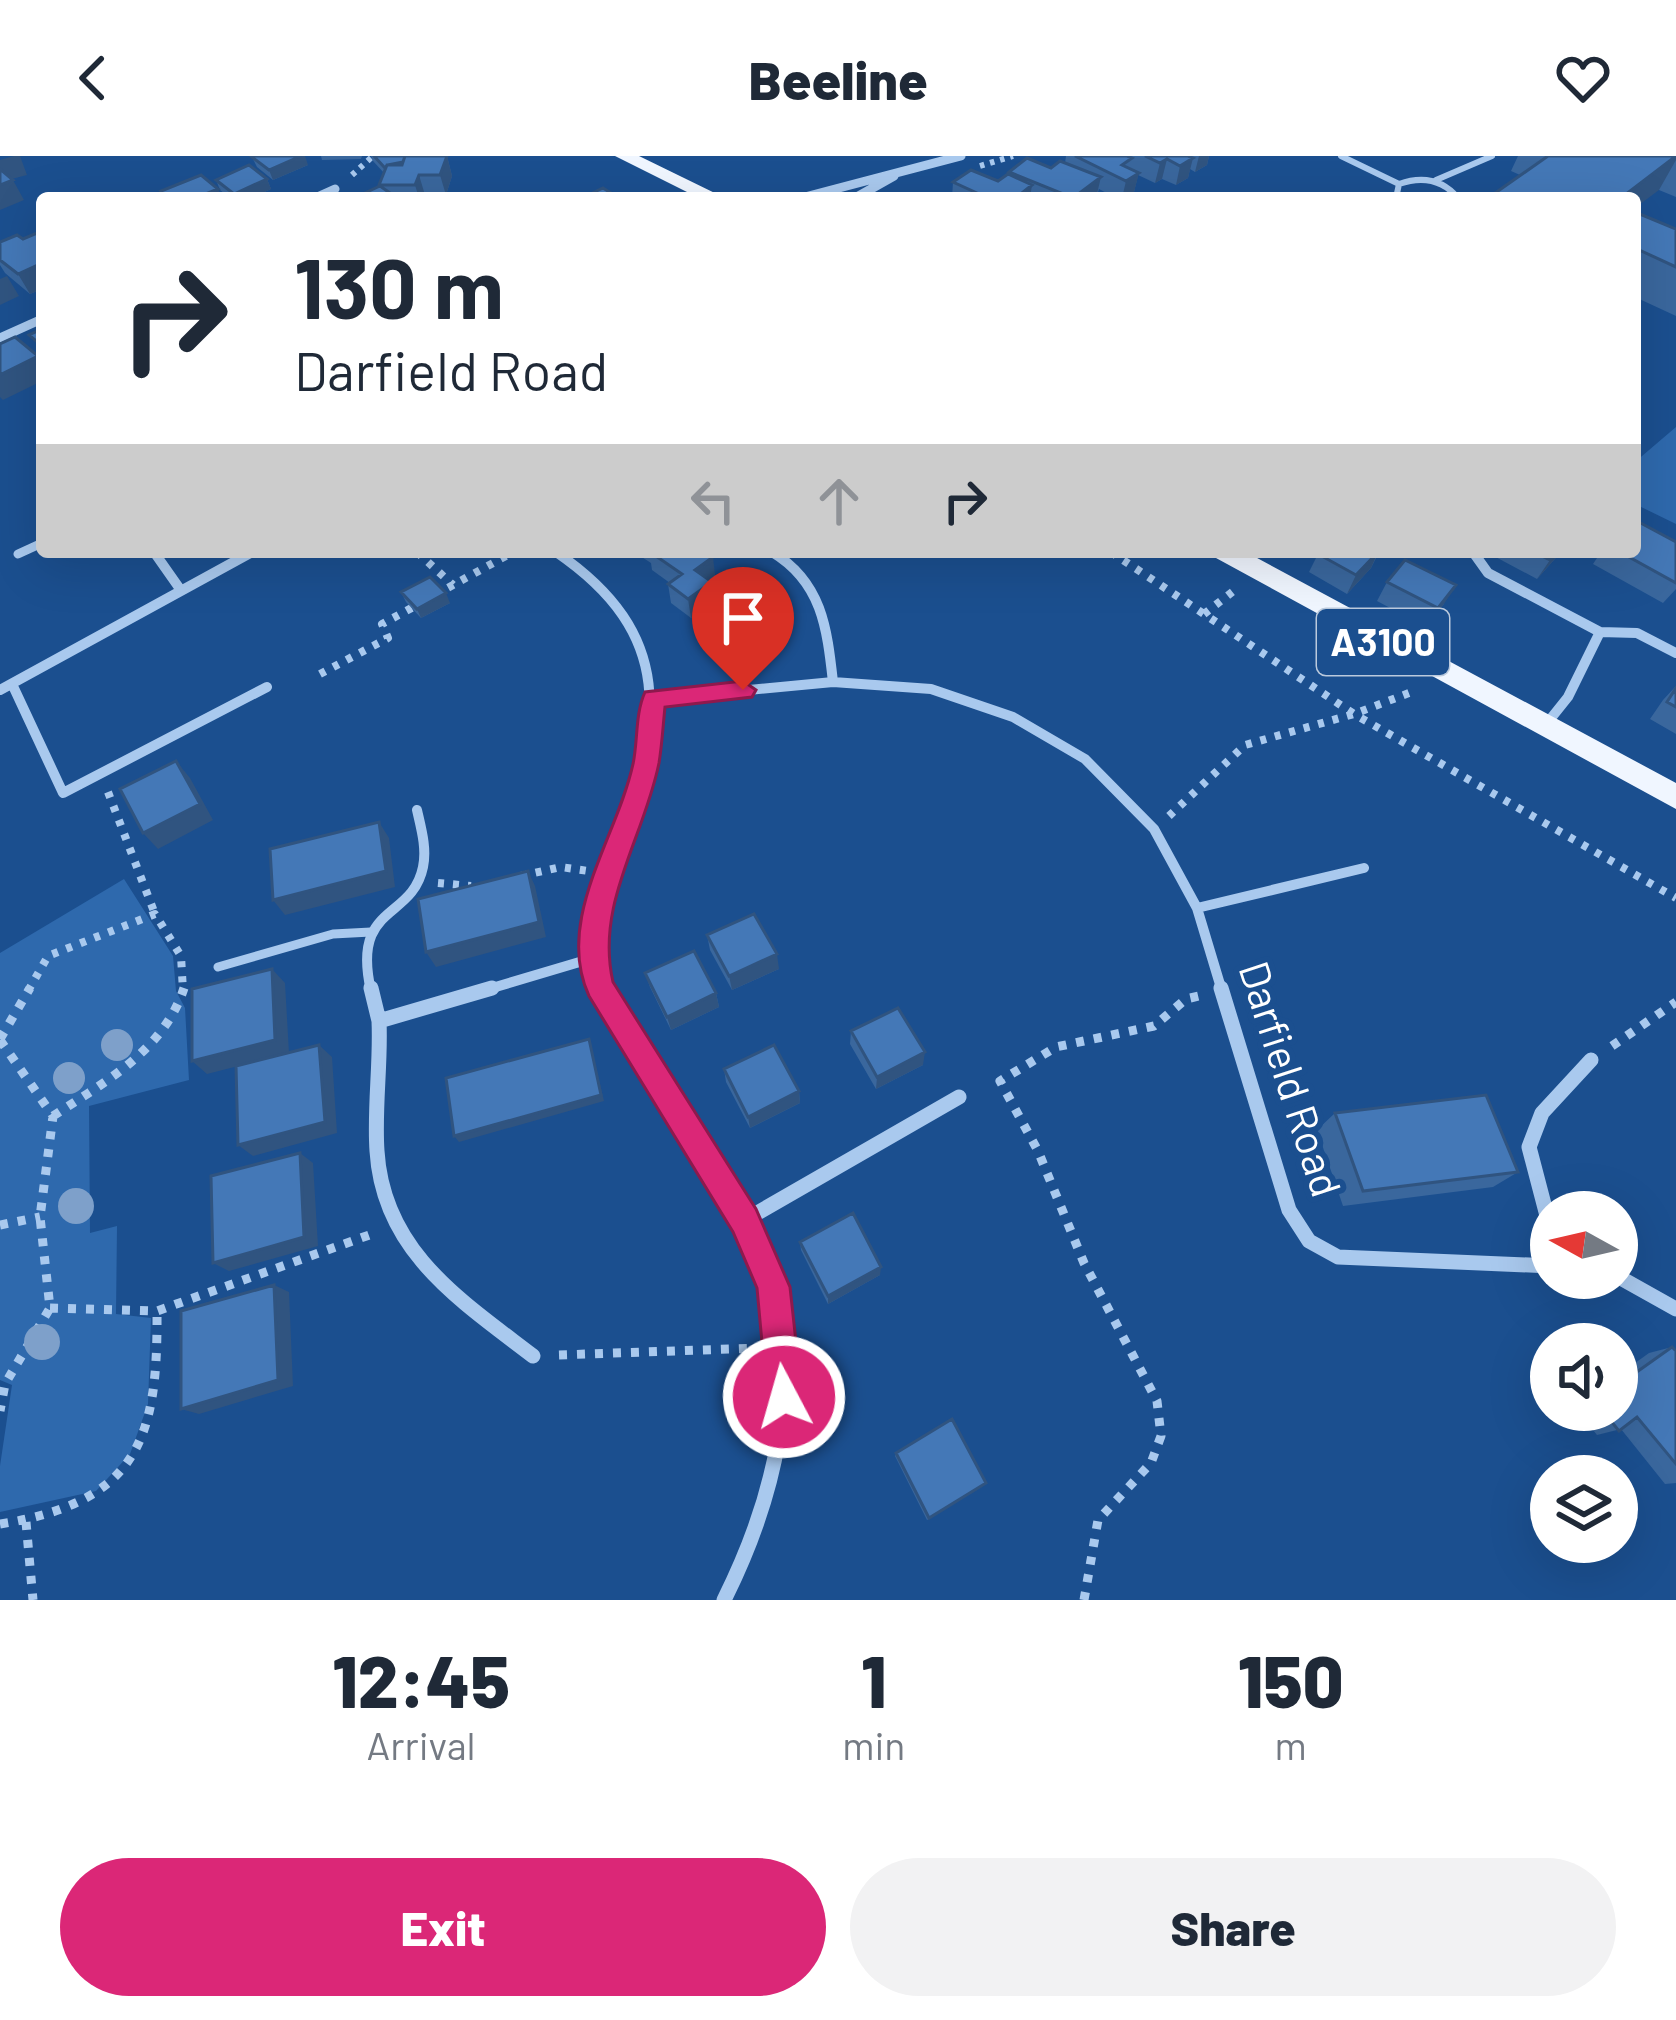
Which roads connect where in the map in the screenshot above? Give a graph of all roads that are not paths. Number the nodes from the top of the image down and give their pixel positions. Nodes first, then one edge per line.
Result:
1 (962, 156) edge
2 (1341, 156) edge
3 (1492, 156) edge
4 (631, 161) edge
5 (895, 175) junction
6 (1433, 181) junction
7 (1399, 184) junction
8 (335, 189) dead end
9 (328, 192) edge
10 (656, 192) edge
11 (701, 192) edge
12 (826, 192) edge
13 (871, 192) edge
14 (1397, 192) edge
15 (1453, 192) edge
16 (36, 322) edge
17 (0, 338) edge
18 (36, 546) edge
19 (18, 554) dead end
20 (158, 558) edge
21 (240, 558) edge
22 (565, 558) edge
23 (780, 558) edge
24 (1236, 558) edge
25 (1477, 558) edge
26 (180, 589) junction
27 (1600, 632) junction
28 (1676, 653) edge
29 (833, 682) junction
30 (267, 687) dead end
31 (6, 688) edge
32 (654, 698) junction
33 (1544, 727) junction
34 (1676, 797) edge
35 (417, 810) dead end
36 (1364, 868) dead end
37 (1197, 908) junction
38 (371, 932) junction
39 (593, 958) junction
40 (218, 967) dead end
41 (379, 1021) junction
42 (1591, 1060) road end
43 (959, 1096) dead end
44 (1541, 1191) edge
45 (745, 1220) junction
46 (1530, 1265) edge
47 (1638, 1288) edge
48 (1676, 1309) edge
49 (533, 1356) road end
50 (724, 1600) edge

1 - 5 street
2 - 7 lane
3 - 6 lane
4 - 10 main road
4 - 11 main road
5 - 12 street
5 - 13 street
6 - 7 lane
6 - 15 lane
7 - 14 lane
8 - 9 street
16 - 17 street
18 - 19 lane
20 - 26 street
21 - 26 street
22 - 32 street
23 - 29 street
24 - 33 main road, A3100
25 - 27 street
26 - 31 street
27 - 28 street
27 - 33 street
29 - 32 street, Darfield Road
29 - 37 street, Darfield Road
30 - 31 street
32 - 39 street
33 - 34 main road, A3100
35 - 38 street
36 - 37 street
37 - 46 street, Darfield Road
38 - 40 lane
38 - 41 street
39 - 41 street
39 - 45 street
41 - 49 street
42 - 44 street
43 - 45 street
45 - 50 street
47 - 48 street

